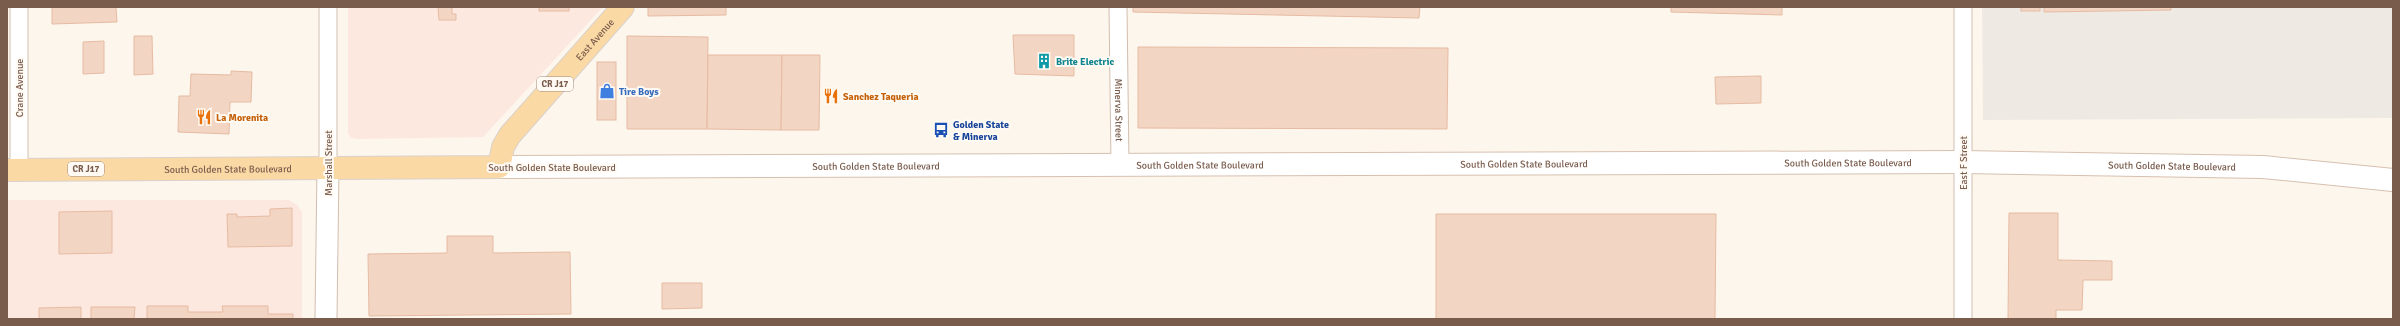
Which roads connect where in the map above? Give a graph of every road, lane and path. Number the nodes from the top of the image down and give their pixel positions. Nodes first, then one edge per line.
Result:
1 (19, 7) edge
2 (328, 7) edge
3 (623, 7) edge
4 (1118, 7) edge
5 (1963, 7) edge
6 (1963, 162) junction
7 (1120, 165) junction
8 (499, 167) junction
9 (328, 168) junction
10 (13, 169) edge
11 (2393, 180) edge
12 (326, 319) edge
13 (1963, 319) edge

1 - 10 street, Crane Avenue
2 - 9 street, Marshall Street
3 - 8 main road, East Avenue / CR J17
4 - 7 street, Minerva Street
5 - 6 street, East F Street
6 - 7 main road, South Golden State Boulevard
6 - 11 main road, South Golden State Boulevard
6 - 13 street, East F Street
7 - 8 main road, South Golden State Boulevard
8 - 9 main road, South Golden State Boulevard / CR J17
9 - 10 main road, South Golden State Boulevard / CR J17
9 - 12 street, Marshall Street

